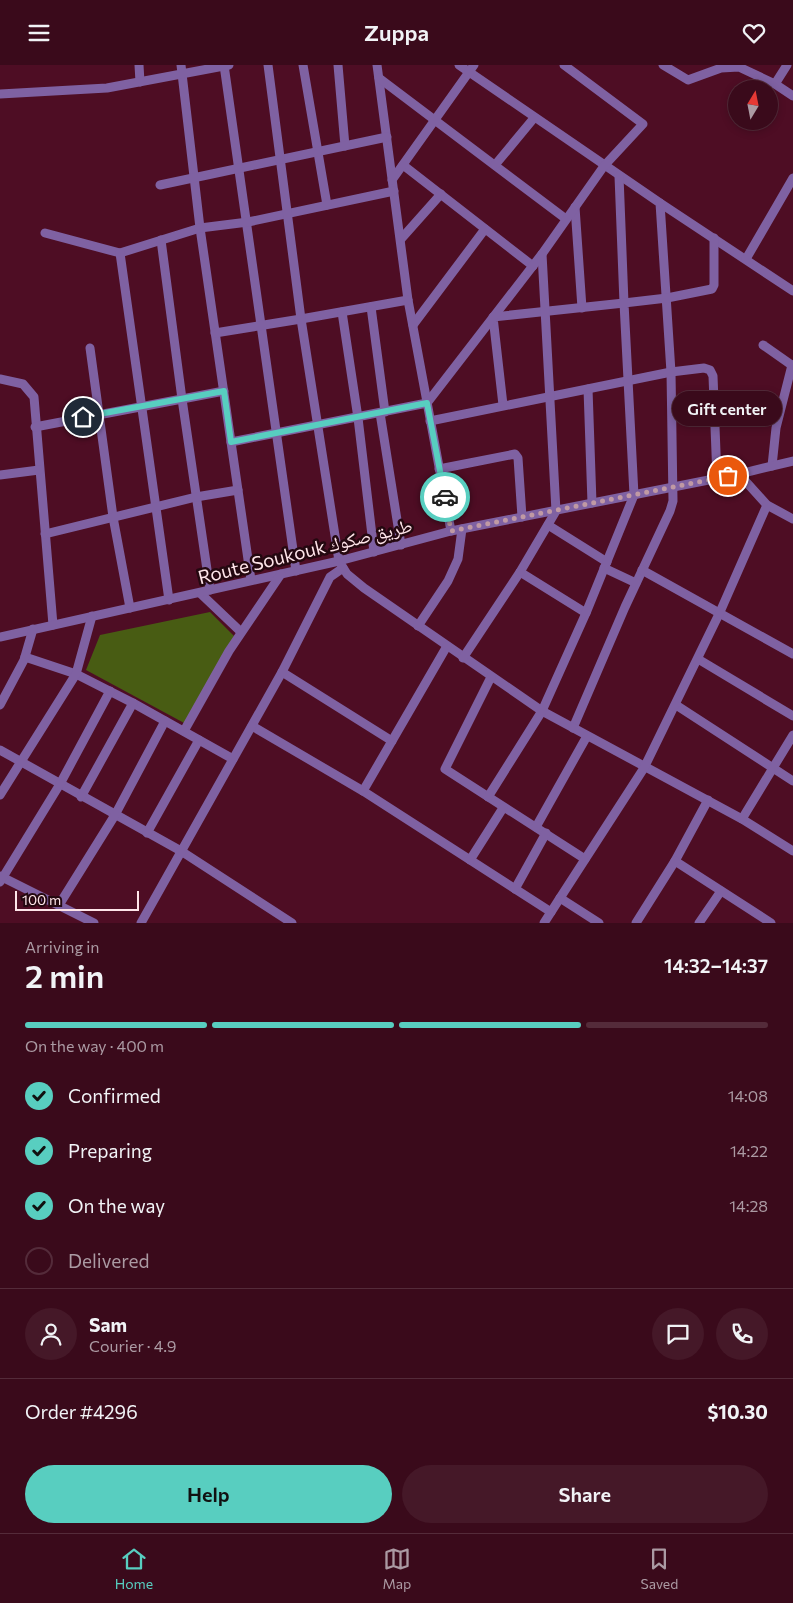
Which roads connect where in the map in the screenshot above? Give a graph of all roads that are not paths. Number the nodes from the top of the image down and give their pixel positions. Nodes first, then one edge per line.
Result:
1 (139, 65) edge
2 (182, 65) edge
3 (226, 65) edge
4 (268, 65) edge
5 (303, 65) edge
6 (338, 65) edge
7 (377, 65) edge
8 (459, 65) edge
9 (474, 65) edge
10 (564, 65) edge
11 (663, 65) edge
12 (787, 65) edge
13 (469, 73) junction
14 (183, 75) junction
15 (379, 78) junction
16 (766, 80) edge
17 (777, 80) edge
18 (140, 82) junction
19 (778, 87) edge
20 (0, 93) edge
21 (793, 96) edge
22 (534, 118) junction
23 (436, 119) junction
24 (387, 137) junction
25 (345, 146) junction
26 (320, 151) junction
27 (281, 160) junction
28 (403, 165) junction
29 (495, 165) junction
30 (604, 166) junction
31 (240, 169) junction
32 (619, 176) junction
33 (195, 178) junction
34 (793, 178) edge
35 (392, 179) junction
36 (160, 185) dead end
37 (394, 191) junction
38 (441, 194) junction
39 (660, 203) junction
40 (327, 205) junction
41 (575, 207) junction
42 (287, 213) junction
43 (566, 219) junction
44 (248, 222) junction
45 (200, 228) junction
46 (485, 229) junction
47 (45, 233) dead end
48 (714, 238) junction
49 (401, 239) junction
50 (161, 240) junction
51 (120, 253) junction
52 (542, 254) junction
53 (746, 259) junction
54 (533, 266) junction
55 (793, 291) edge
56 (667, 298) junction
57 (408, 300) junction
58 (624, 303) junction
59 (371, 307) junction
60 (582, 308) junction
61 (342, 312) junction
62 (545, 313) junction
63 (493, 317) junction
64 (301, 319) junction
65 (261, 325) junction
66 (413, 325) junction
67 (215, 333) junction
68 (763, 345) dead end
69 (90, 348) dead end
70 (793, 365) edge
71 (671, 372) junction
72 (0, 379) edge
73 (629, 381) junction
74 (588, 389) junction
75 (224, 391) junction
76 (550, 396) junction
77 (182, 399) junction
78 (427, 403) junction
79 (503, 405) junction
80 (141, 406) junction
81 (382, 412) junction
82 (99, 413) junction
83 (358, 418) junction
84 (430, 421) junction
85 (318, 425) junction
86 (36, 427) junction
87 (277, 433) junction
88 (231, 442) junction
89 (793, 461) edge
90 (772, 466) junction
91 (439, 469) junction
92 (39, 470) junction
93 (740, 474) junction
94 (0, 475) edge
95 (717, 478) junction
96 (674, 486) junction
97 (238, 490) junction
98 (634, 495) junction
99 (196, 497) junction
100 (592, 503) junction
101 (767, 505) junction
102 (156, 507) junction
103 (556, 511) junction
104 (113, 517) junction
105 (522, 517) junction
106 (793, 519) edge
107 (548, 525) junction
108 (462, 529) junction
109 (451, 531) junction
110 (45, 534) junction
111 (401, 545) junction
112 (374, 552) junction
113 (341, 565) junction
114 (606, 565) junction
115 (642, 570) junction
116 (296, 571) junction
117 (520, 572) junction
118 (281, 574) junction
119 (251, 580) junction
120 (636, 583) junction
121 (210, 590) junction
122 (200, 593) junction
123 (169, 599) junction
124 (130, 608) junction
125 (720, 612) junction
126 (586, 613) junction
127 (92, 616) junction
128 (53, 625) junction
129 (418, 627) junction
130 (33, 629) junction
131 (241, 632) junction
132 (0, 637) edge
133 (447, 646) junction
134 (793, 654) edge
135 (25, 657) junction
136 (463, 658) junction
137 (698, 659) junction
138 (282, 672) junction
139 (76, 674) junction
140 (492, 677) junction
141 (110, 691) junction
142 (133, 703) junction
143 (0, 705) edge
144 (676, 705) junction
145 (542, 711) junction
146 (793, 716) edge
147 (165, 721) junction
148 (252, 726) junction
149 (573, 728) junction
150 (184, 731) junction
151 (793, 735) edge
152 (587, 736) junction
153 (199, 739) junction
154 (392, 741) junction
155 (0, 749) edge
156 (233, 759) junction
157 (20, 761) junction
158 (644, 768) junction
159 (774, 768) junction
160 (793, 781) edge
161 (60, 784) junction
162 (363, 791) junction
163 (0, 795) edge
164 (81, 797) junction
165 (488, 797) junction
166 (708, 800) junction
167 (502, 807) junction
168 (116, 815) junction
169 (742, 819) junction
170 (536, 827) junction
171 (147, 833) junction
172 (546, 833) junction
173 (181, 851) junction
174 (793, 851) edge
175 (586, 859) junction
176 (470, 860) junction
177 (675, 861) junction
178 (1, 878) edge
179 (515, 889) junction
180 (721, 891) junction
181 (560, 898) junction
182 (59, 905) junction
183 (551, 912) junction
184 (76, 913) junction
185 (71, 923) edge
186 (94, 923) edge
187 (140, 923) edge
188 (292, 923) edge
189 (544, 923) edge
190 (599, 923) edge
191 (636, 923) edge
192 (699, 923) edge
193 (769, 923) edge

1 - 18 street
2 - 14 street
3 - 14 street
3 - 31 street
4 - 27 street
5 - 26 street
6 - 25 street
7 - 15 street
8 - 13 street
9 - 13 street
10 - 30 street
11 - 16 street
12 - 17 street
13 - 22 street
13 - 23 street
14 - 18 street
14 - 33 street
15 - 23 street
15 - 24 street
18 - 20 street
19 - 21 street
22 - 29 street
22 - 30 street
23 - 28 street
23 - 29 street
24 - 25 street
24 - 35 street
25 - 26 street
26 - 27 street
26 - 40 street
27 - 31 street
27 - 42 street
28 - 35 street
28 - 38 street
29 - 43 street
30 - 32 street
30 - 41 street
31 - 33 street
31 - 44 street
32 - 39 street
32 - 58 street
33 - 36 street
33 - 45 street
34 - 53 street
35 - 37 street
37 - 40 street
37 - 49 street
38 - 46 street
38 - 49 street
39 - 48 street
39 - 56 street
40 - 42 street
41 - 43 street
41 - 60 street
42 - 44 street
42 - 64 street
43 - 52 street
44 - 45 street
44 - 65 street
45 - 50 street
45 - 67 street
46 - 54 street
46 - 66 street
47 - 51 street
48 - 53 street
48 - 56 street
49 - 57 street
50 - 51 street
50 - 77 street
51 - 80 street
52 - 54 street
52 - 62 street
53 - 55 street
54 - 63 street
56 - 58 street
56 - 71 street
57 - 59 street
57 - 66 street
58 - 60 street
58 - 73 street
59 - 61 street
59 - 81 street
60 - 62 street
61 - 64 street
61 - 83 street
62 - 63 street
62 - 76 street
63 - 78 street
63 - 79 street
64 - 65 street
64 - 85 street
65 - 67 street
65 - 87 street
66 - 78 street
67 - 75 street
68 - 70 street
69 - 82 street
70 - 90 street
71 - 73 street
71 - 95 street
71 - 96 street
72 - 86 street
73 - 74 street
73 - 98 street
74 - 76 street
74 - 100 street
75 - 77 street
75 - 88 street
76 - 79 street
76 - 103 street
77 - 80 street
77 - 99 street
78 - 81 street
78 - 84 street
79 - 84 street
80 - 82 street
80 - 102 street
81 - 83 street
81 - 111 street
82 - 86 street
82 - 104 street
83 - 85 street
83 - 112 street
84 - 91 street
85 - 87 street
85 - 113 street
86 - 92 street
87 - 88 street
87 - 116 street
88 - 97 street
89 - 90 street, Route Soukouk طريق صكوك
90 - 93 street, Route Soukouk طريق صكوك
91 - 105 street
91 - 109 street
92 - 94 street
92 - 110 street
93 - 95 street, Route Soukouk طريق صكوك
93 - 101 street
95 - 96 street, Route Soukouk طريق صكوك
96 - 98 street, Route Soukouk طريق صكوك
96 - 115 street
97 - 99 street
97 - 119 street
98 - 100 street, Route Soukouk طريق صكوك
98 - 114 street
99 - 102 street
99 - 121 street
100 - 103 street, Route Soukouk طريق صكوك
101 - 106 street
101 - 125 street
102 - 104 street
102 - 123 street
103 - 105 street, Route Soukouk طريق صكوك
103 - 107 street
104 - 110 street
104 - 124 street
105 - 108 street, Route Soukouk طريق صكوك
107 - 114 street
107 - 117 street
108 - 109 street, Route Soukouk طريق صكوك
108 - 129 street
109 - 111 street, Route Soukouk طريق صكوك
110 - 128 street
111 - 112 street, Route Soukouk طريق صكوك
112 - 113 street, Route Soukouk طريق صكوك
113 - 116 street, Route Soukouk طريق صكوك
113 - 129 street
113 - 138 street
114 - 120 street
114 - 126 street
115 - 120 street
115 - 125 street
116 - 118 street, Route Soukouk طريق صكوك
117 - 126 street
117 - 136 street
118 - 119 street, Route Soukouk طريق صكوك
118 - 131 street
119 - 121 street, Route Soukouk طريق صكوك
120 - 149 street
121 - 122 street, Route Soukouk طريق صكوك
122 - 123 street, Route Soukouk طريق صكوك
122 - 131 street
123 - 124 street, Route Soukouk طريق صكوك
124 - 127 street, Route Soukouk طريق صكوك
125 - 134 street
125 - 137 street
126 - 145 street
127 - 128 street, Route Soukouk طريق صكوك
127 - 139 street
128 - 130 street, Route Soukouk طريق صكوك
129 - 133 street
130 - 132 street, Route Soukouk طريق صكوك
130 - 135 street
131 - 150 street
133 - 136 street
133 - 154 street
135 - 139 street
135 - 143 street
136 - 140 street
137 - 144 street
137 - 146 street
138 - 148 street
138 - 154 street
139 - 141 street
139 - 157 street
140 - 145 street
140 - 165 street
141 - 142 street
141 - 161 street
142 - 147 street
142 - 164 street
144 - 158 street
144 - 159 street
145 - 149 street
145 - 165 street
147 - 150 street
147 - 168 street
148 - 156 street
148 - 162 street
149 - 152 street
150 - 153 street
151 - 159 street
152 - 158 street
152 - 170 street
153 - 156 street
153 - 171 street
154 - 162 street
155 - 157 street
156 - 173 street
157 - 161 street
157 - 163 street
158 - 166 street
158 - 175 street
159 - 160 street
159 - 169 street
161 - 164 street
161 - 178 street
162 - 176 street
164 - 168 street
165 - 167 street
166 - 169 street
166 - 177 street
167 - 170 street
167 - 176 street
168 - 171 street
168 - 182 street
169 - 174 street
170 - 172 street
171 - 173 street
172 - 175 street
172 - 179 street
173 - 187 street
173 - 188 street
175 - 181 street
176 - 179 street
177 - 180 street
177 - 191 street
178 - 182 street
179 - 183 street
180 - 192 street
180 - 193 street
181 - 183 street
181 - 190 street
182 - 184 street
183 - 189 street
184 - 185 street
184 - 186 street

